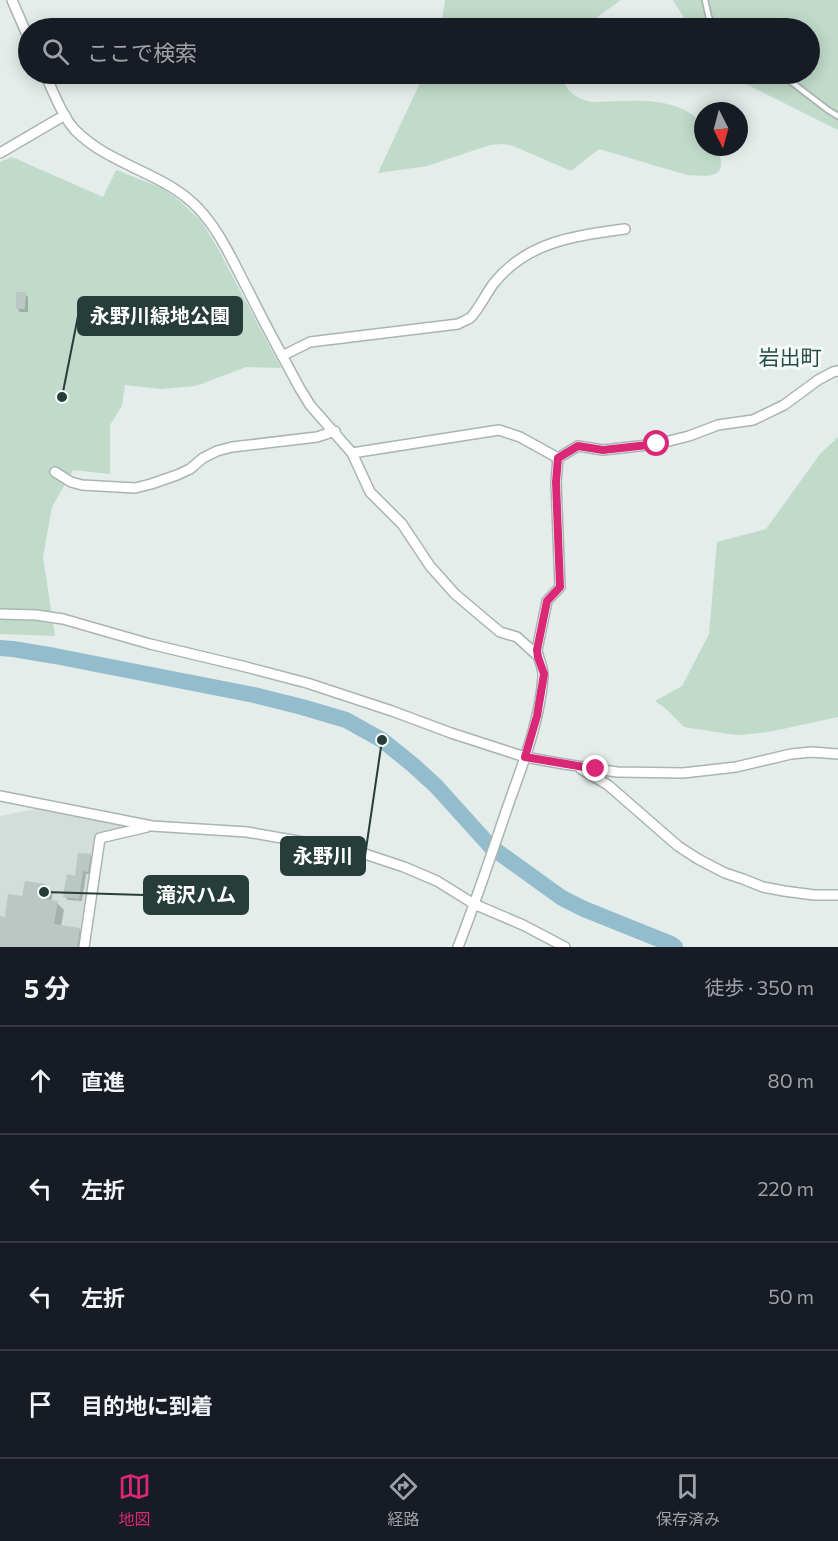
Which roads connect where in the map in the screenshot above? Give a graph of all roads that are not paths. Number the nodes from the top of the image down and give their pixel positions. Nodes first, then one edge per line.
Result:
1 (12, 0) edge
2 (705, 0) edge
3 (20, 18) edge
4 (709, 18) edge
5 (50, 84) edge
6 (794, 84) edge
7 (65, 115) junction
8 (838, 116) edge
9 (0, 153) edge
10 (625, 229) dead end
11 (282, 356) junction
12 (838, 371) edge
13 (335, 431) junction
14 (352, 453) junction
15 (558, 458) junction
16 (55, 472) dead end
17 (0, 614) edge
18 (538, 657) junction
19 (838, 754) edge
20 (525, 757) junction
21 (574, 766) junction
22 (0, 795) edge
23 (152, 826) junction
24 (838, 895) edge
25 (474, 904) junction
26 (84, 947) edge
27 (458, 947) edge
28 (565, 947) edge

1 - 3 street
2 - 4 lane
5 - 7 street
6 - 8 lane
7 - 9 street
7 - 11 street
10 - 11 street
11 - 13 street
12 - 15 street
13 - 14 street
13 - 16 street
14 - 15 street
14 - 18 street
15 - 18 street
17 - 20 street
18 - 20 street
19 - 21 street
20 - 21 street
20 - 25 street
21 - 24 street
22 - 23 street
23 - 25 street
23 - 26 street
25 - 27 street
25 - 28 street

